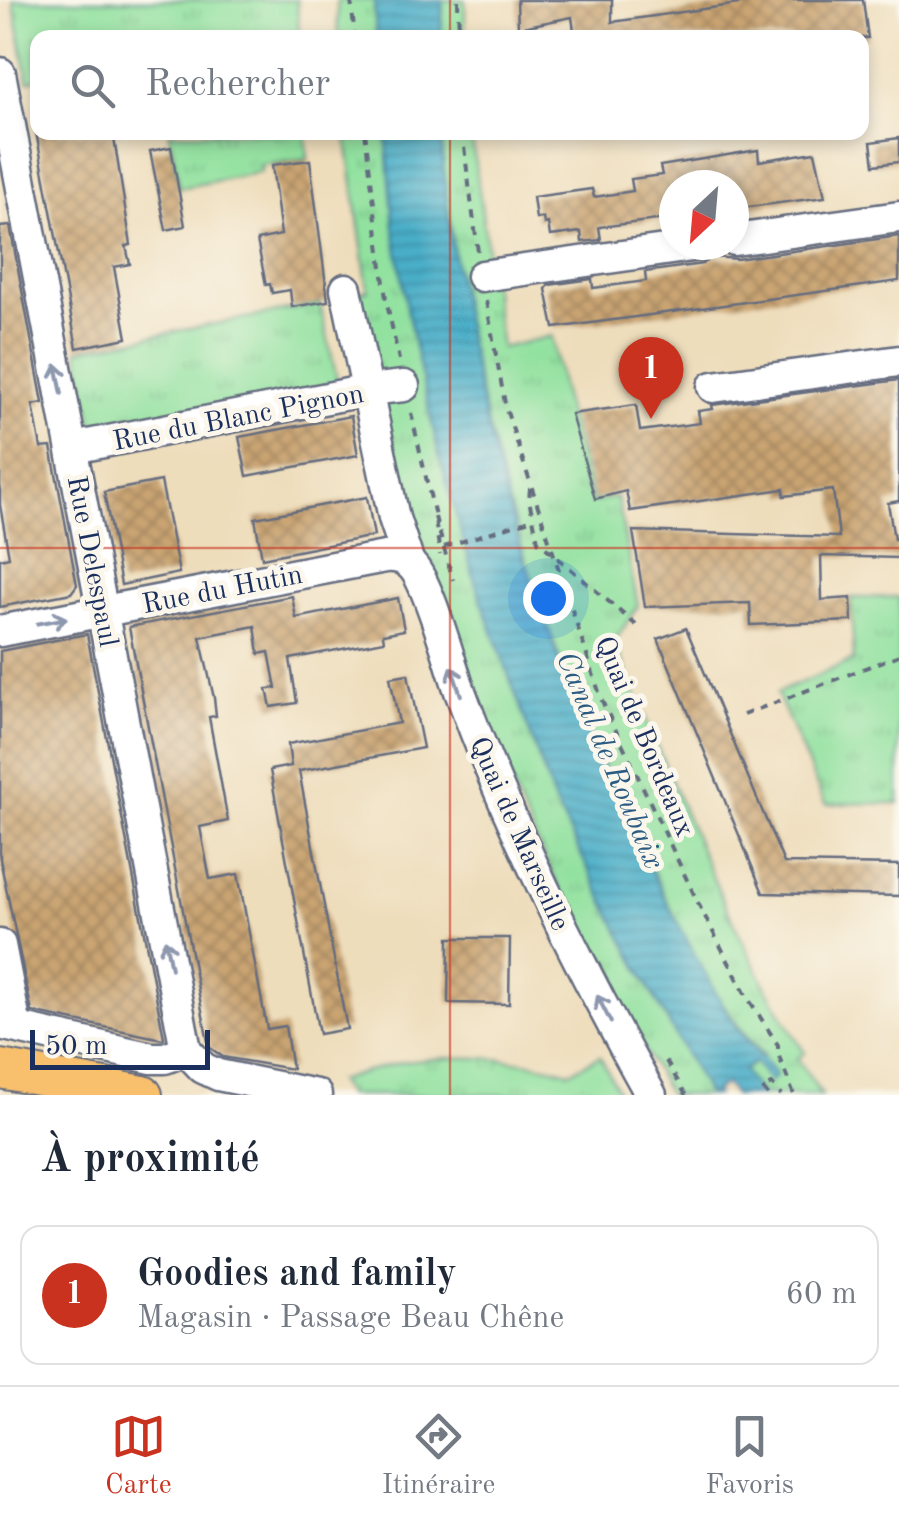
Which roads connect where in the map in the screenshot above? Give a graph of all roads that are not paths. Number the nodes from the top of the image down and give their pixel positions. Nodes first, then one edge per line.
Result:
1 (0, 73) edge
2 (899, 216) edge
3 (749, 238) edge
4 (659, 251) edge
5 (482, 276) road end
6 (346, 290) dead end
7 (899, 362) edge
8 (404, 386) road end
9 (713, 387) dead end
10 (368, 390) junction
11 (73, 448) junction
12 (397, 560) junction
13 (104, 612) junction
14 (0, 630) edge
15 (0, 945) edge
16 (8, 1026) edge
17 (186, 1050) junction
18 (0, 1068) edge
19 (0, 1076) edge
20 (86, 1095) edge
21 (143, 1095) edge
22 (316, 1095) edge
23 (650, 1095) edge

11 -> 1 street, Rue Delespaul
2 - 3 street
4 - 5 street
6 - 10 street, Quai de Marseille
7 - 9 street
8 - 10 street, Rue du Blanc Pignon
10 - 11 street, Rue du Blanc Pignon
10 - 12 street, Quai de Marseille
11 - 13 street, Rue Delespaul
12 - 13 street, Rue du Hutin
23 -> 12 street, Quai de Marseille
14 -> 13 street, Rue du Hutin
17 -> 13 street, Rue Delespaul
15 - 16 street
16 - 17 street
17 - 22 street
18 - 21 main road
19 - 20 main road

